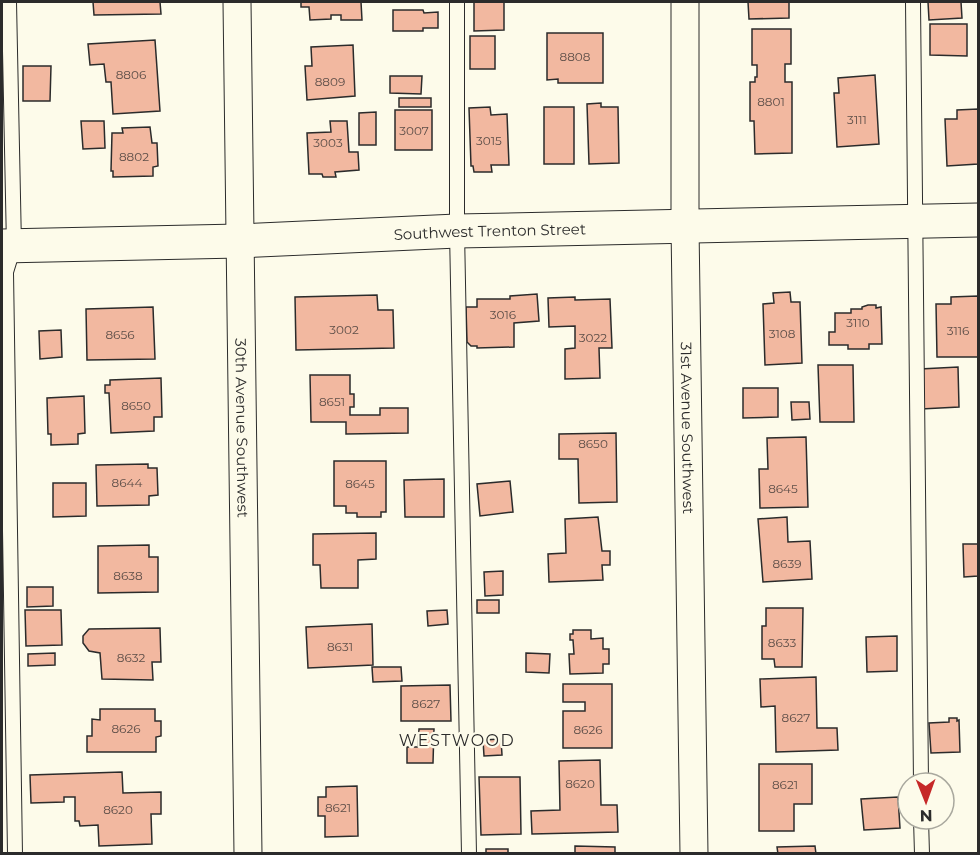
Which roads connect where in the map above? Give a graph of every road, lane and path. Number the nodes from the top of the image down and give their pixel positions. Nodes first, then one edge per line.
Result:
1 (9, 2) edge
2 (237, 2) edge
3 (457, 2) edge
4 (685, 2) edge
5 (913, 2) edge
6 (978, 220) edge
7 (914, 222) junction
8 (685, 226) junction
9 (458, 231) junction
10 (239, 241) junction
11 (8, 246) edge
12 (921, 771) edge
13 (921, 831) edge
14 (15, 854) edge
15 (248, 854) edge
16 (469, 854) edge
17 (694, 854) edge
18 (922, 854) edge

1 - 11 lane
2 - 10 street, 30th Avenue Southwest
3 - 9 lane
4 - 8 street, 31st Avenue Southwest
5 - 7 lane
6 - 7 street, Southwest Trenton Street
7 - 8 street, Southwest Trenton Street
7 - 12 lane
8 - 9 street, Southwest Trenton Street
8 - 17 street, 31st Avenue Southwest
9 - 10 street, Southwest Trenton Street
9 - 16 lane
10 - 11 street, Southwest Trenton Street
10 - 15 street, 30th Avenue Southwest
11 - 14 lane
13 - 18 lane

